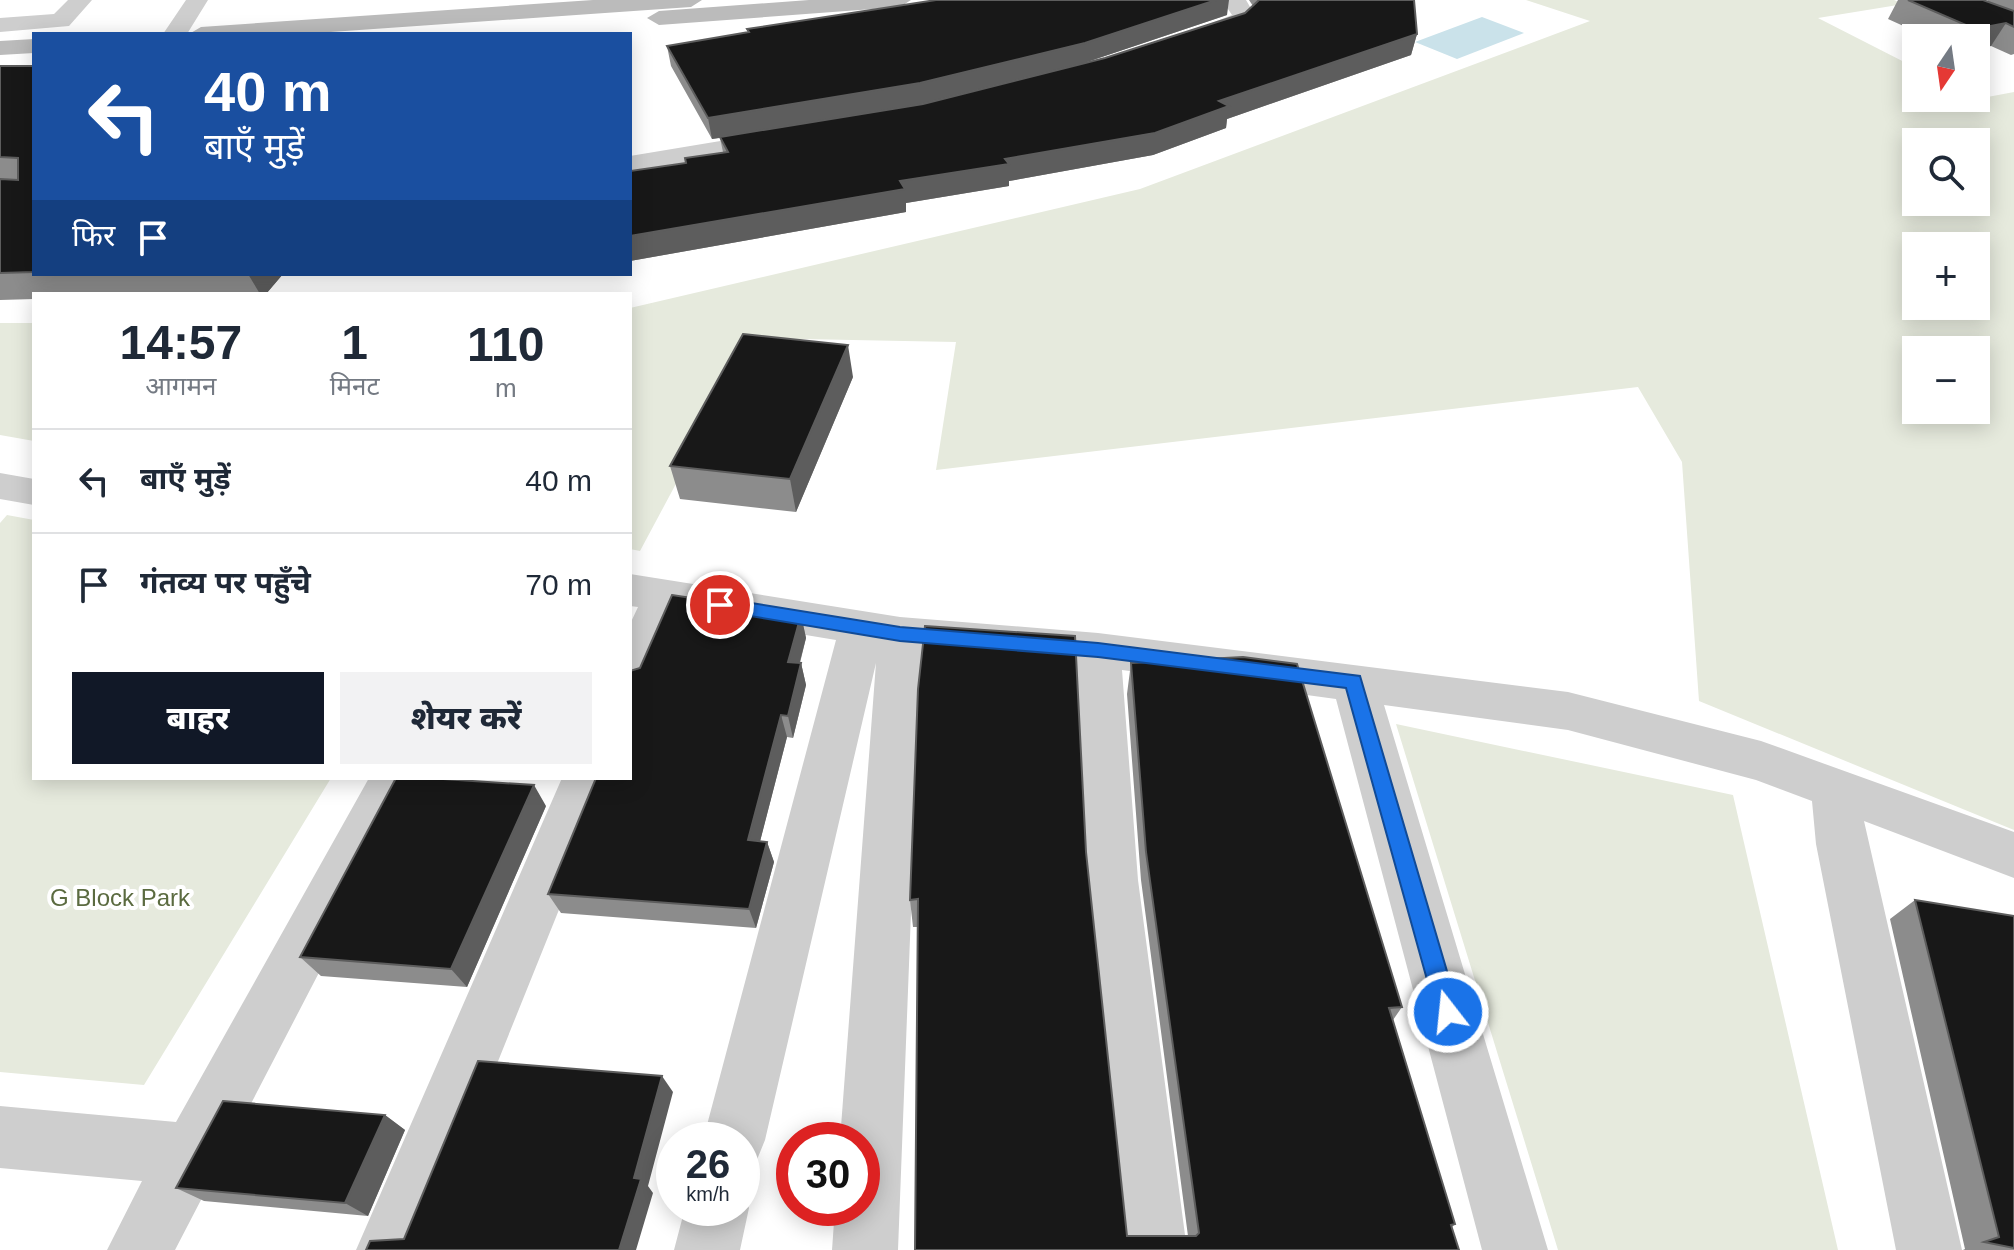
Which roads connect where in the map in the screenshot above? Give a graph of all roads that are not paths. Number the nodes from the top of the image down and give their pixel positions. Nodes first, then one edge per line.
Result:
1 (81, 0) edge
2 (197, 0) edge
3 (691, 0) edge
4 (899, 0) edge
5 (1233, 0) edge
6 (0, 25) edge
7 (176, 32) edge
8 (230, 32) edge
9 (442, 32) edge
10 (32, 46) edge
11 (0, 48) edge
12 (1164, 48) edge
13 (32, 59) edge
14 (0, 62) edge
15 (800, 136) edge
16 (632, 164) edge
17 (647, 593) edge
18 (881, 631) junction
19 (1098, 650) junction
20 (632, 666) edge
21 (1354, 681) junction
22 (394, 780) edge
23 (586, 780) edge
24 (1835, 789) junction
25 (2014, 855) edge
26 (739, 1122) edge
27 (0, 1137) edge
28 (192, 1155) junction
29 (713, 1226) edge
30 (140, 1250) edge
31 (389, 1250) edge
32 (707, 1250) edge
33 (865, 1250) edge
34 (1154, 1250) edge
35 (1515, 1250) edge
36 (1929, 1250) edge

1 - 6 street
2 - 7 street
3 - 8 street
4 - 9 street
5 - 12 street
10 - 11 street
13 - 14 street
15 - 16 street
17 - 18 street
17 - 20 street
18 - 19 street
18 - 26 street
18 - 33 street
19 - 21 street
19 - 34 street
21 - 24 street
21 - 35 street
22 - 28 street
23 - 31 street
24 - 25 street
24 - 36 street
27 - 28 street
28 - 30 street
29 - 32 street

